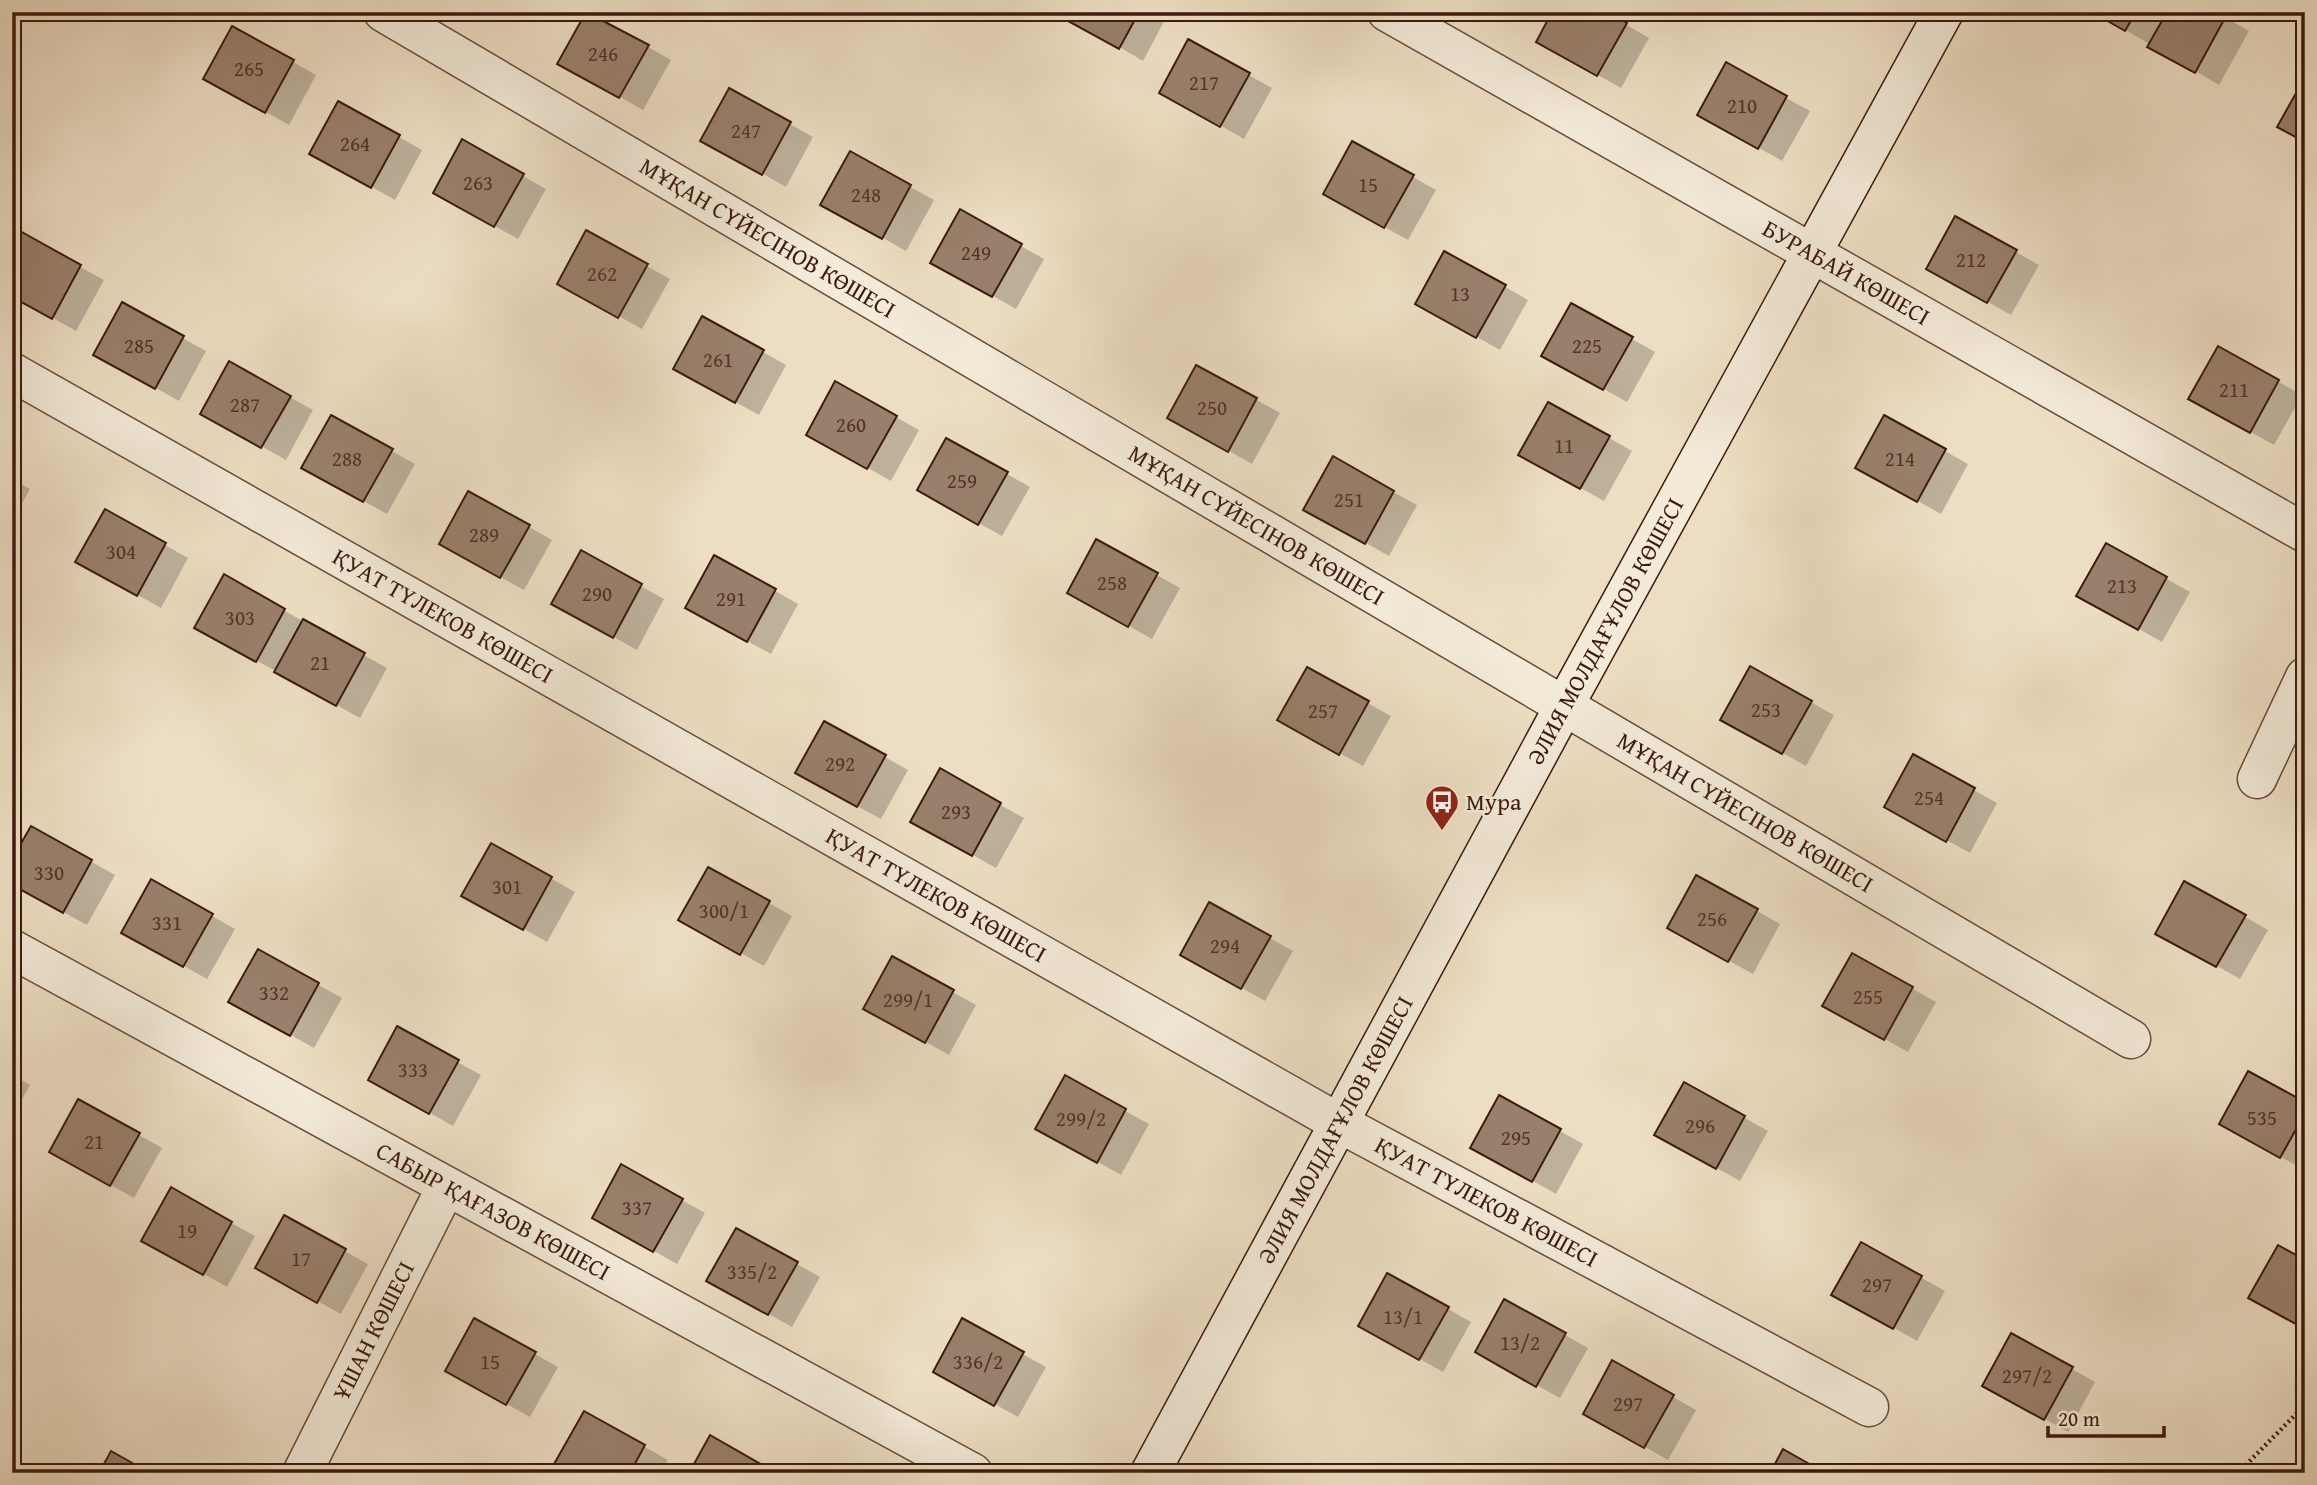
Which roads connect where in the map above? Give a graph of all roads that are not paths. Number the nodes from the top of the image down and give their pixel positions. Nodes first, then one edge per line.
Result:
1 (383, 12) edge
2 (1387, 12) edge
3 (1944, 12) edge
4 (1812, 252) junction
5 (12, 372) edge
6 (2305, 533) edge
7 (2305, 677) edge
8 (1563, 708) junction
9 (2256, 779) dead end
10 (12, 949) edge
11 (2131, 1039) dead end
12 (1339, 1123) junction
13 (446, 1187) junction
14 (1869, 1407) dead end
15 (302, 1473) edge
16 (973, 1473) edge
17 (1150, 1473) edge

1 - 8 street, МҰҚАН СҮЙЕСІНОВ КӨШЕСІ
2 - 4 street, БУРАБАЙ КӨШЕСI
3 - 4 street, ӘЛИЯ МОЛДАҒҰЛОВ КӨШЕСІ
4 - 6 street, БУРАБАЙ КӨШЕСI
4 - 8 street, ӘЛИЯ МОЛДАҒҰЛОВ КӨШЕСІ
5 - 12 street, ҚУАТ ТҮЛЕКОВ КӨШЕСІ
7 - 9 street
8 - 11 street, МҰҚАН СҮЙЕСІНОВ КӨШЕСІ
8 - 12 street, ӘЛИЯ МОЛДАҒҰЛОВ КӨШЕСІ
10 - 13 street, САБЫР ҚАҒАЗОВ КӨШЕСІ
12 - 14 street, ҚУАТ ТҮЛЕКОВ КӨШЕСІ
12 - 17 street, ӘЛИЯ МОЛДАҒҰЛОВ КӨШЕСІ
13 - 15 street, ҰШАН КӨШЕСІ
13 - 16 street, САБЫР ҚАҒАЗОВ КӨШЕСІ

